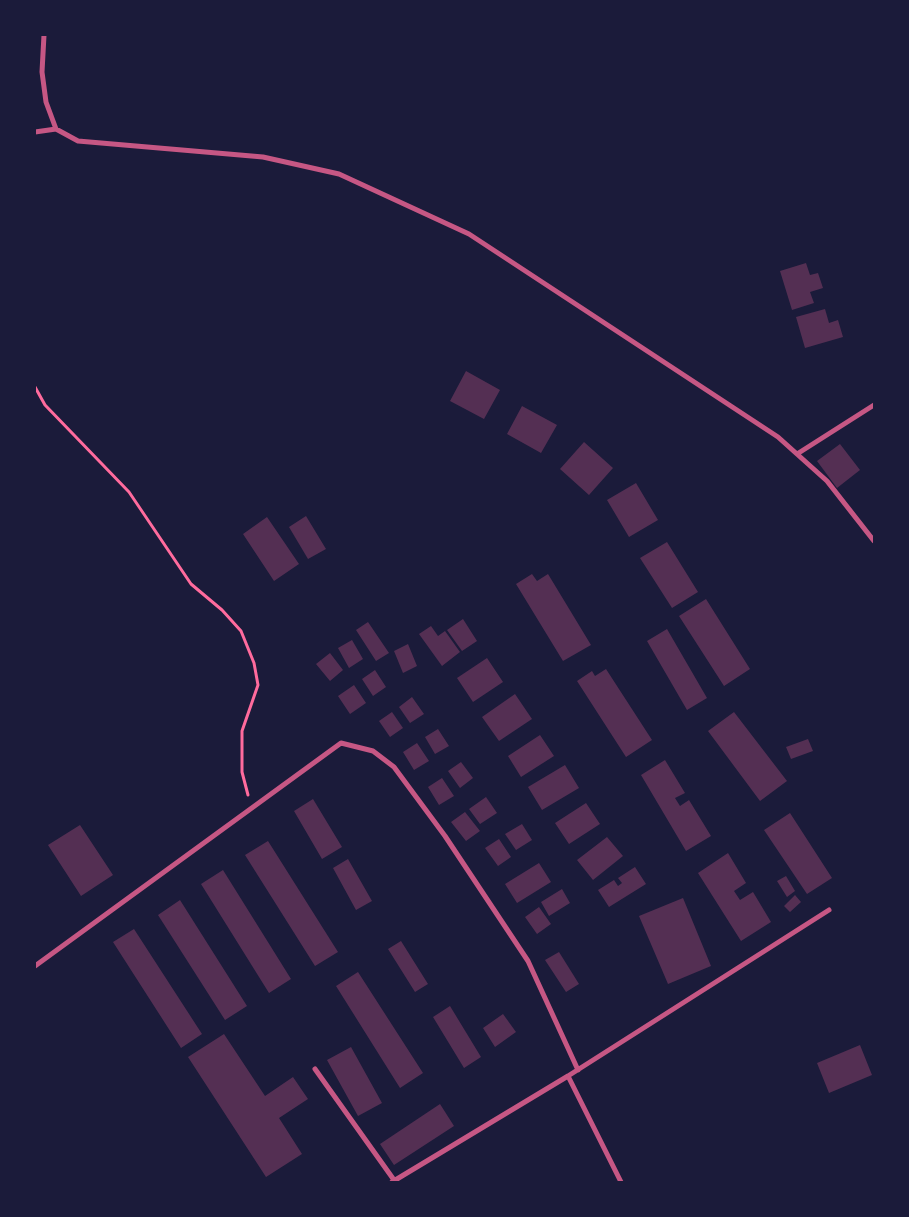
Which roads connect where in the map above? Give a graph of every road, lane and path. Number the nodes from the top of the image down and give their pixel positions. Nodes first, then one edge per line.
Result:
1 (44, 35) edge
2 (56, 129) junction
3 (35, 132) edge
4 (35, 388) edge
5 (874, 405) edge
6 (797, 454) junction
7 (874, 541) edge
8 (252, 808) junction
9 (830, 910) dead end
10 (35, 966) edge
11 (316, 1069) dead end
12 (578, 1070) junction
13 (568, 1076) junction
14 (393, 1181) edge
15 (621, 1182) edge

1 - 2 street
2 - 3 street
2 - 6 street
4 - 8 path
5 - 6 street
6 - 7 street
8 - 10 street
8 - 12 street
9 - 12 street
11 - 14 street
12 - 13 street
13 - 14 street
13 - 15 street

